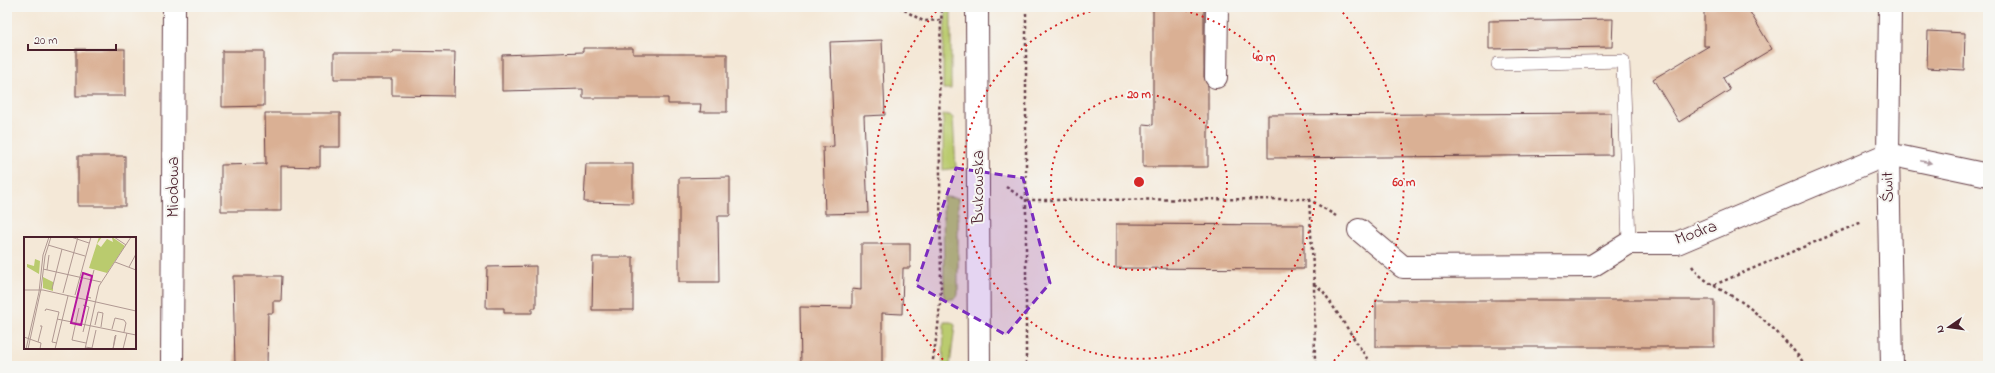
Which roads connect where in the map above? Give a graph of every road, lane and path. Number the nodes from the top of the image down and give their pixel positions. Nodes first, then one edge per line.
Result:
1 (174, 7) edge
2 (899, 7) edge
3 (942, 7) edge
4 (977, 7) edge
5 (1026, 7) edge
6 (1217, 7) edge
7 (1890, 7) edge
8 (941, 20) junction
9 (1498, 64) dead end
10 (1216, 77) dead end
11 (1888, 154) junction
12 (1988, 175) edge
13 (1006, 187) dead end
14 (1309, 199) junction
15 (1026, 200) junction
16 (1866, 220) dead end
17 (1359, 230) joint
18 (1629, 243) junction
19 (1677, 243) junction
20 (1314, 284) junction
21 (1714, 285) junction
22 (172, 366) edge
23 (932, 366) edge
24 (979, 366) edge
25 (1026, 366) edge
26 (1315, 366) edge
27 (1372, 366) edge
28 (1806, 366) edge
29 (1892, 366) edge

1 - 22 street, Miodowa
2 - 8 path
3 - 8 path
4 - 24 street, Bukowska
5 - 15 path
6 - 10 street
7 - 11 street, Świt
8 - 23 path
9 - 18 lane
11 -> 12 street
11 - 19 street, Modra
11 - 29 street, Świt
13 - 15 path
14 - 15 path
14 - 17 path
14 - 20 path
15 - 25 path
16 - 21 path
17 - 18 street
18 - 19 street, Modra
19 - 21 path
20 - 26 path
20 - 27 path
21 - 28 path

